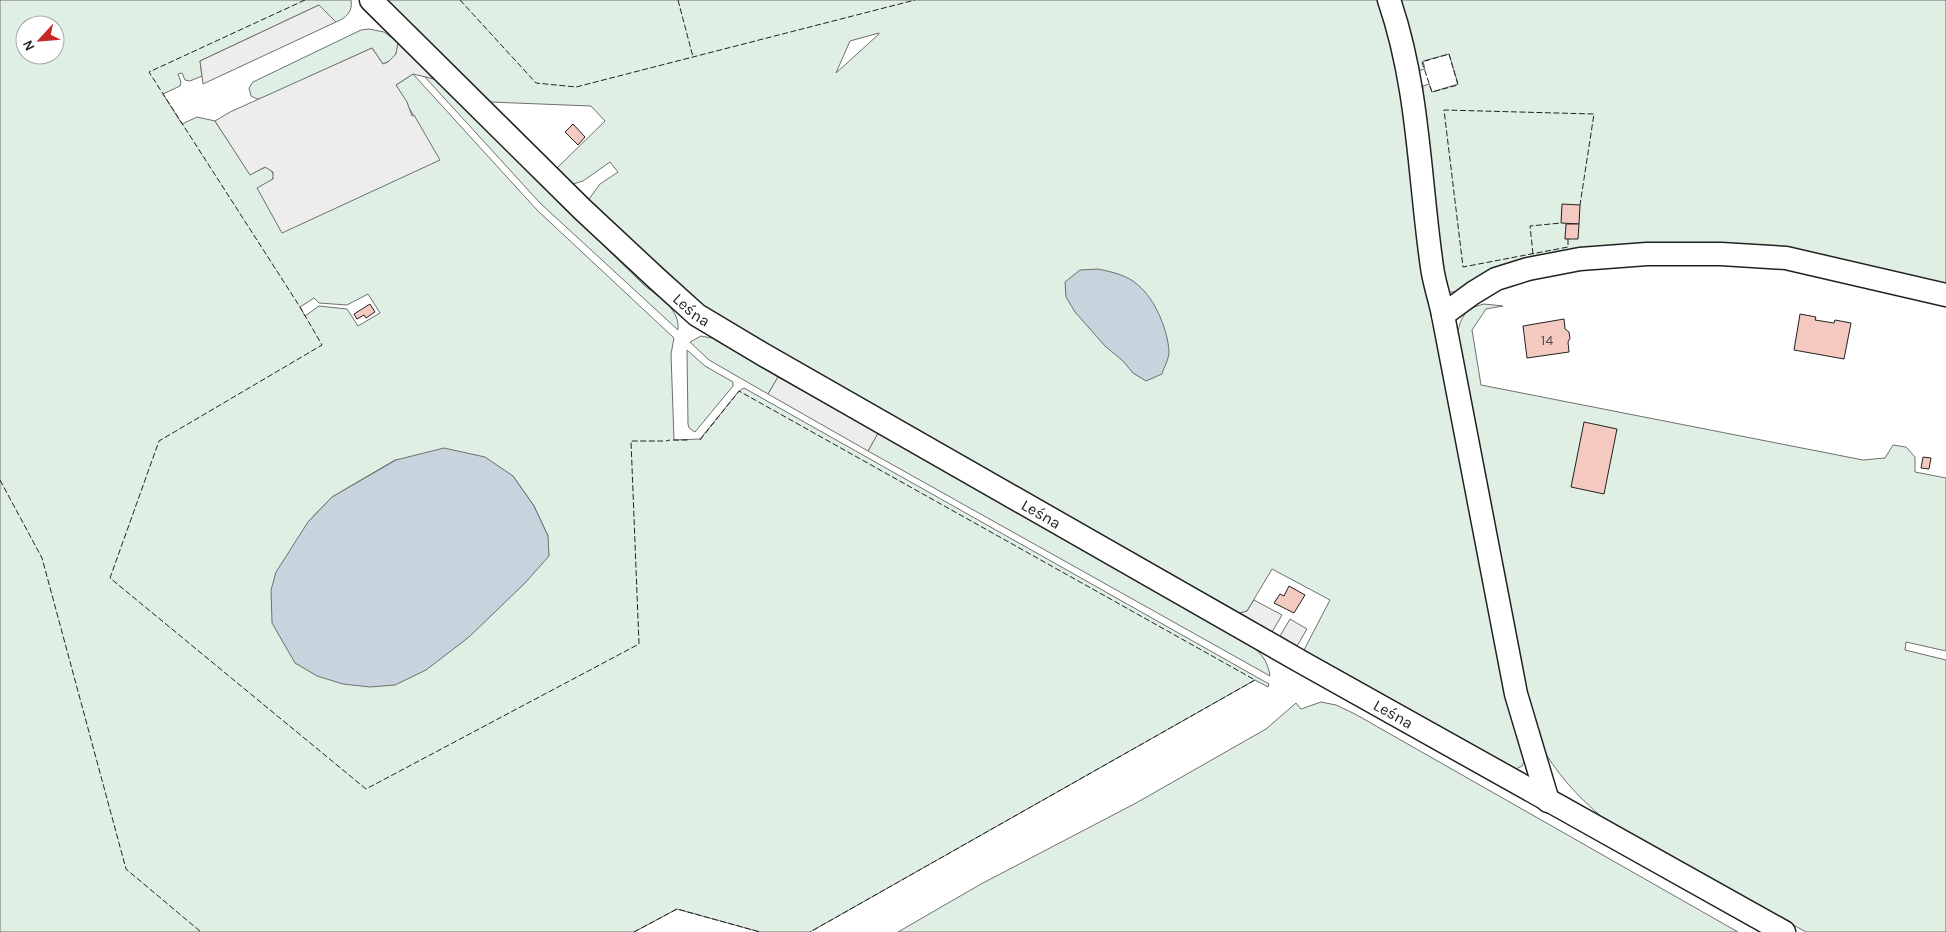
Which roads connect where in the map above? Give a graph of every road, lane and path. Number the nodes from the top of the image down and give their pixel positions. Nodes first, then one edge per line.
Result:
1 (371, 0) edge
2 (1389, 0) edge
3 (1946, 295) edge
4 (1443, 315) junction
5 (1548, 801) junction
6 (1784, 932) edge

1 - 5 street, Leśna
2 - 4 street
3 - 4 street
4 - 5 street
5 - 6 street, Leśna

